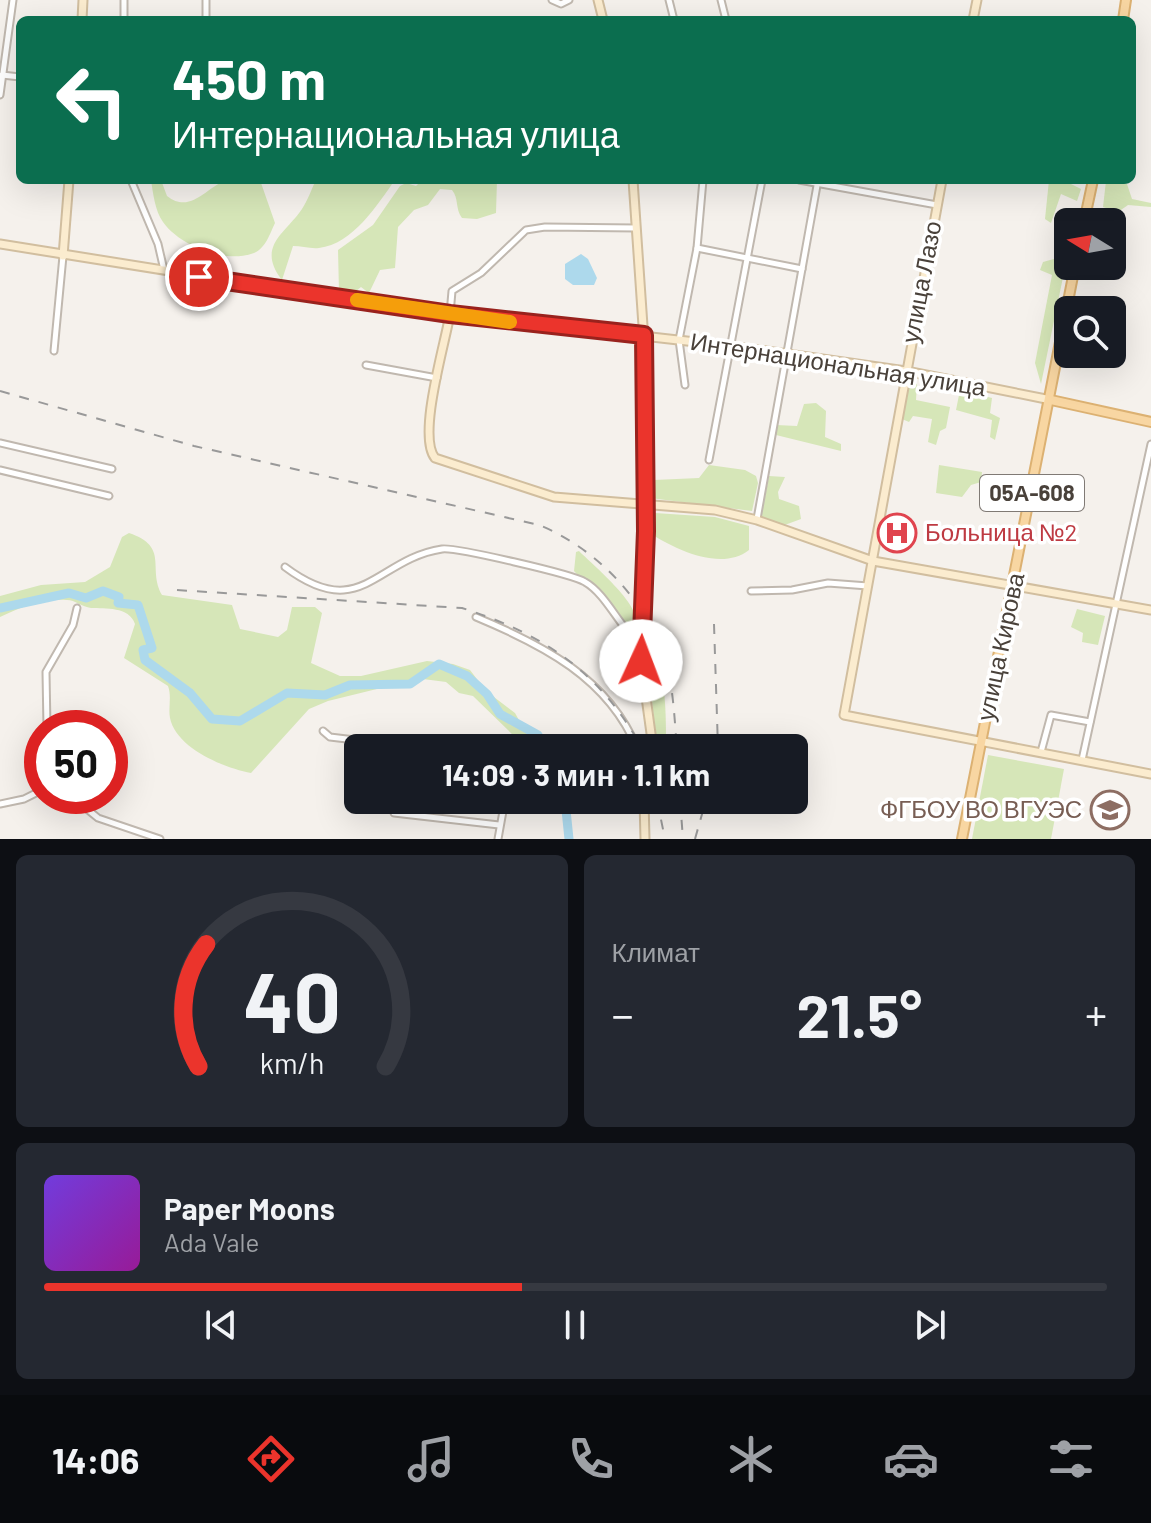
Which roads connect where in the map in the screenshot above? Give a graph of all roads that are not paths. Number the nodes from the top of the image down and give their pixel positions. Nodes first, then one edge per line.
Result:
1 (13, 0) edge
2 (552, 0) edge
3 (569, 0) edge
4 (0, 17) edge
5 (11, 19) junction
6 (2, 75) junction
7 (16, 77) edge
8 (0, 92) edge
9 (69, 184) edge
10 (133, 184) edge
11 (633, 184) edge
12 (703, 184) edge
13 (761, 184) edge
14 (818, 184) edge
15 (828, 184) edge
16 (941, 184) edge
17 (1092, 184) edge
18 (937, 205) junction
19 (1087, 208) edge
20 (636, 228) junction
21 (0, 244) edge
22 (697, 248) junction
23 (63, 256) junction
24 (749, 259) junction
25 (802, 269) junction
26 (164, 270) junction
27 (1072, 280) edge
28 (450, 314) junction
29 (644, 335) junction
30 (679, 340) junction
31 (731, 346) junction
32 (54, 351) dead end
33 (784, 355) junction
34 (366, 365) dead end
35 (906, 371) junction
36 (438, 378) junction
37 (685, 385) dead end
38 (1051, 400) junction
39 (1151, 422) edge
40 (0, 443) edge
41 (1151, 444) edge
42 (709, 460) dead end
43 (112, 469) dead end
44 (0, 470) edge
45 (109, 496) dead end
46 (646, 505) junction
47 (757, 520) junction
48 (873, 561) junction
49 (285, 567) dead end
50 (869, 586) junction
51 (1014, 587) junction
52 (751, 591) dead end
53 (1116, 604) junction
54 (77, 608) dead end
55 (1151, 610) edge
56 (476, 617) dead end
57 (643, 622) junction
58 (625, 628) junction
59 (641, 644) junction
60 (47, 710) edge
61 (1090, 722) junction
62 (323, 731) dead end
63 (631, 734) edge
64 (651, 734) edge
65 (344, 739) edge
66 (981, 742) junction
67 (1041, 752) junction
68 (1082, 760) junction
69 (1151, 774) edge
70 (24, 799) edge
71 (0, 804) edge
72 (93, 814) edge
73 (403, 814) edge
74 (502, 814) edge
75 (644, 814) edge
76 (499, 825) junction
77 (128, 831) junction
78 (125, 839) edge
79 (160, 839) edge
80 (498, 839) edge
81 (645, 839) edge
82 (962, 839) edge

1 - 5 street
2 - 3 street
4 - 5 street
5 - 6 street
6 - 7 street
6 - 8 street
9 - 23 main road
10 - 26 street
11 - 20 main road
12 - 22 street
13 - 24 street
14 - 25 street
15 - 18 street
16 - 18 main road, улица Лазо
17 - 19 main road
18 - 35 main road, улица Лазо
20 - 28 street
20 - 29 main road
21 - 23 main road, Интернациональная улица
22 - 24 street
22 - 30 street
23 - 26 main road, Интернациональная улица
23 - 32 street
24 - 25 street
24 - 31 street
25 - 33 street
26 - 28 main road, Интернациональная улица
27 - 38 main road, улица Кирова / 05А-608
28 - 29 main road, Интернациональная улица
28 - 36 main road
29 - 30 main road, Интернациональная улица
29 - 46 main road
30 - 31 main road, Интернациональная улица
30 - 37 street
31 - 33 main road, Интернациональная улица
31 - 42 street
33 - 35 main road, Интернациональная улица
33 - 47 street
34 - 36 street
35 - 38 main road, Интернациональная улица
35 - 48 main road, улица Лазо
36 - 46 main road
38 - 39 main road, Интернациональная улица
38 - 51 main road, улица Кирова / 05А-608
40 - 43 street
41 - 53 street
44 - 45 street
46 - 47 main road
46 - 57 main road
47 - 48 main road
48 - 50 main road, улица Лазо
48 - 51 main road
49 - 58 street
50 - 52 street
50 - 66 main road, улица Лазо
51 - 53 main road
51 - 66 main road, улица Кирова / 05А-608
53 - 55 main road
53 - 61 street
54 - 60 street
56 - 63 street
57 - 58 street
57 - 59 main road
58 - 59 street
59 - 64 main road
61 - 67 street
61 - 68 street
62 - 65 street
66 - 67 main road
66 - 82 main road, улица Кирова / 05А-608
67 - 68 main road
68 - 69 main road
70 - 71 street
72 - 77 street
73 - 76 street
74 - 76 street
75 - 81 main road
76 - 80 street
77 - 78 street
77 - 79 street

